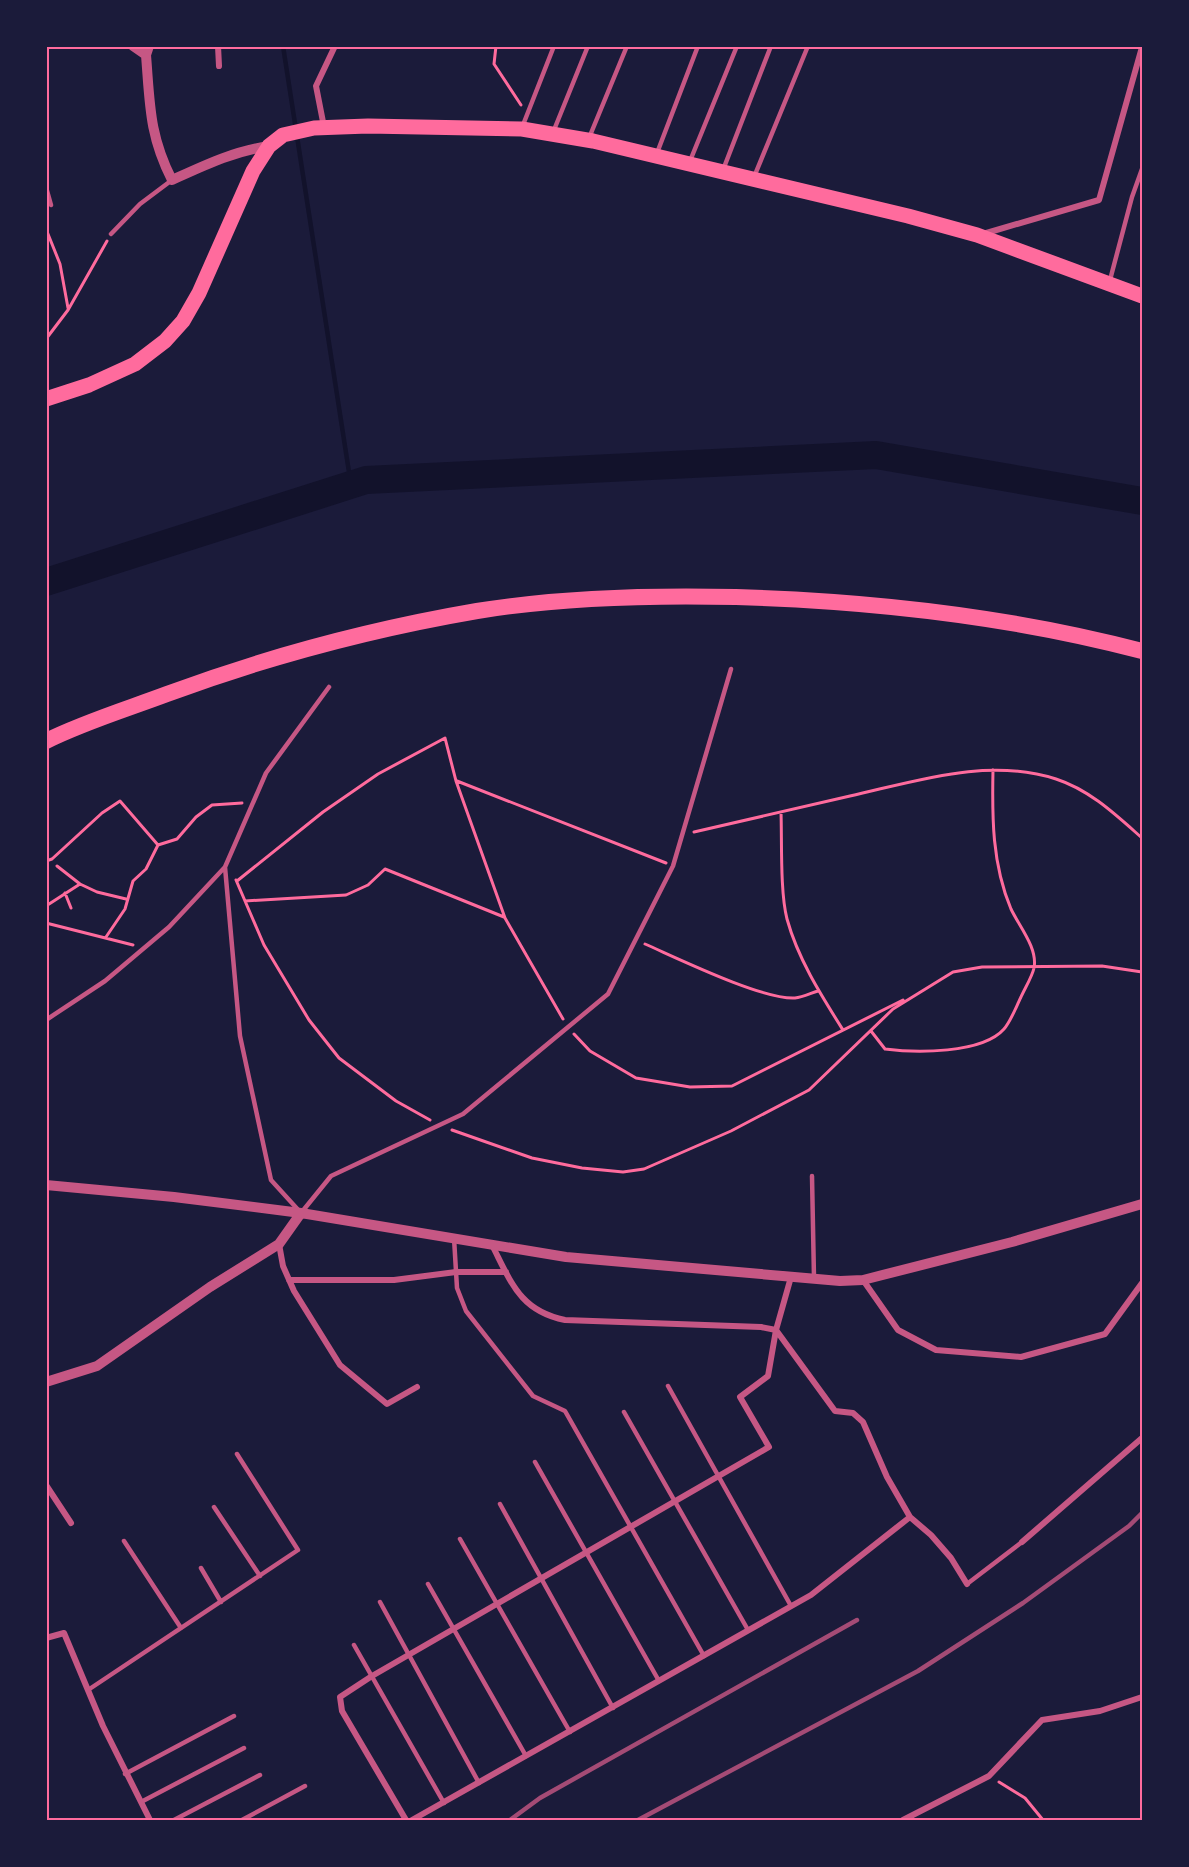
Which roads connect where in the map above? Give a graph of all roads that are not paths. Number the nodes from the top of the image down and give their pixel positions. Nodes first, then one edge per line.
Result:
1 (133, 46) edge
2 (218, 46) edge
3 (334, 46) edge
4 (554, 46) edge
5 (588, 46) edge
6 (627, 46) edge
7 (698, 46) edge
8 (737, 46) edge
9 (771, 46) edge
10 (808, 46) edge
11 (1143, 47) edge
12 (148, 50) edge
13 (219, 66) dead end
14 (319, 127) junction
15 (522, 129) junction
16 (552, 134) junction
17 (589, 140) junction
18 (269, 146) junction
19 (656, 156) junction
20 (688, 165) junction
21 (1143, 169) edge
22 (722, 172) junction
23 (172, 180) junction
24 (753, 180) junction
25 (46, 188) edge
26 (51, 206) dead end
27 (111, 234) road end
28 (977, 235) junction
29 (1109, 282) junction
30 (1143, 296) edge
31 (46, 399) edge
32 (1143, 651) edge
33 (731, 669) dead end
34 (329, 687) dead end
35 (46, 741) edge
36 (225, 867) junction
37 (46, 1020) edge
38 (812, 1176) dead end
39 (46, 1185) edge
40 (1143, 1204) edge
41 (302, 1213) junction
42 (454, 1238) junction
43 (279, 1244) junction
44 (491, 1244) junction
45 (456, 1272) junction
46 (506, 1272) junction
47 (791, 1277) junction
48 (814, 1279) junction
49 (289, 1280) junction
50 (863, 1280) junction
51 (1143, 1283) edge
52 (776, 1330) junction
53 (46, 1382) edge
54 (668, 1386) dead end
55 (417, 1387) dead end
56 (624, 1412) dead end
57 (1143, 1438) edge
58 (237, 1454) dead end
59 (535, 1462) dead end
60 (719, 1476) junction
61 (46, 1485) edge
62 (675, 1502) junction
63 (500, 1504) dead end
64 (214, 1507) dead end
65 (910, 1517) junction
66 (71, 1523) dead end
67 (631, 1527) junction
68 (460, 1539) dead end
69 (124, 1541) dead end
70 (1022, 1542) joint
71 (586, 1553) junction
72 (201, 1568) dead end
73 (260, 1576) junction
74 (541, 1579) junction
75 (428, 1584) dead end
76 (967, 1584) joint
77 (221, 1602) junction
78 (380, 1602) dead end
79 (497, 1604) junction
80 (791, 1606) junction
81 (181, 1628) junction
82 (453, 1629) junction
83 (748, 1630) junction
84 (46, 1638) edge
85 (354, 1645) dead end
86 (409, 1655) junction
87 (704, 1656) junction
88 (372, 1676) junction
89 (659, 1681) junction
90 (88, 1690) junction
91 (1143, 1697) edge
92 (613, 1707) junction
93 (234, 1716) dead end
94 (570, 1732) junction
95 (244, 1748) dead end
96 (527, 1757) junction
97 (125, 1774) junction
98 (260, 1775) dead end
99 (479, 1783) junction
100 (305, 1786) dead end
101 (140, 1803) junction
102 (444, 1803) junction
103 (150, 1821) edge
104 (174, 1821) edge
105 (242, 1821) edge
106 (406, 1821) edge
107 (412, 1821) edge
108 (903, 1821) edge

1 - 12 street
2 - 13 street
3 - 14 street
4 - 15 lane
5 - 16 lane
6 - 17 lane
7 - 19 lane
8 - 20 lane
9 - 22 lane
10 - 24 lane
11 - 28 street
12 - 23 street
14 - 15 main road
14 - 18 main road
15 - 16 main road
16 - 17 main road
17 - 19 main road
18 - 23 street
18 - 31 main road
19 - 20 main road
20 - 22 main road
21 - 29 lane
22 - 24 main road
23 - 27 lane
24 - 28 main road
25 - 26 lane
28 - 29 main road
29 - 30 main road
32 - 35 highway
33 - 41 lane
34 - 36 lane
36 - 37 lane
36 - 41 lane
38 - 48 lane
39 - 41 street
40 - 50 street
41 - 42 street
41 - 43 street
42 - 44 street
42 - 45 lane
43 - 49 street
43 - 53 street
44 - 46 street
44 - 47 street
45 - 46 street
45 - 49 street
45 - 67 lane
46 - 52 street
47 - 48 street
47 - 52 street
48 - 50 street
49 - 55 street
50 - 51 street
52 - 60 street
52 - 65 street
54 - 60 lane
56 - 62 lane
57 - 70 street
58 - 73 lane
59 - 71 lane
60 - 62 street
60 - 80 lane
61 - 66 street
62 - 67 street
62 - 83 lane
63 - 74 lane
64 - 73 lane
65 - 76 street
65 - 80 street
67 - 71 street
67 - 87 lane
68 - 79 lane
69 - 81 lane
70 - 76 lane
71 - 74 street
71 - 89 lane
72 - 77 lane
73 - 77 lane
74 - 79 street
74 - 92 lane
75 - 82 lane
77 - 81 lane
78 - 86 lane
79 - 82 street
79 - 94 lane
80 - 83 street
81 - 90 lane
82 - 86 street
82 - 96 lane
83 - 87 street
84 - 90 street
85 - 88 lane
86 - 88 street
86 - 99 lane
87 - 89 street
88 - 102 lane
88 - 106 street
89 - 92 street
90 - 97 street
91 - 108 street
92 - 94 street
93 - 97 lane
94 - 96 street
95 - 101 lane
96 - 99 street
97 - 101 street
98 - 104 lane
99 - 102 street
100 - 105 lane
101 - 103 street
102 - 107 street

